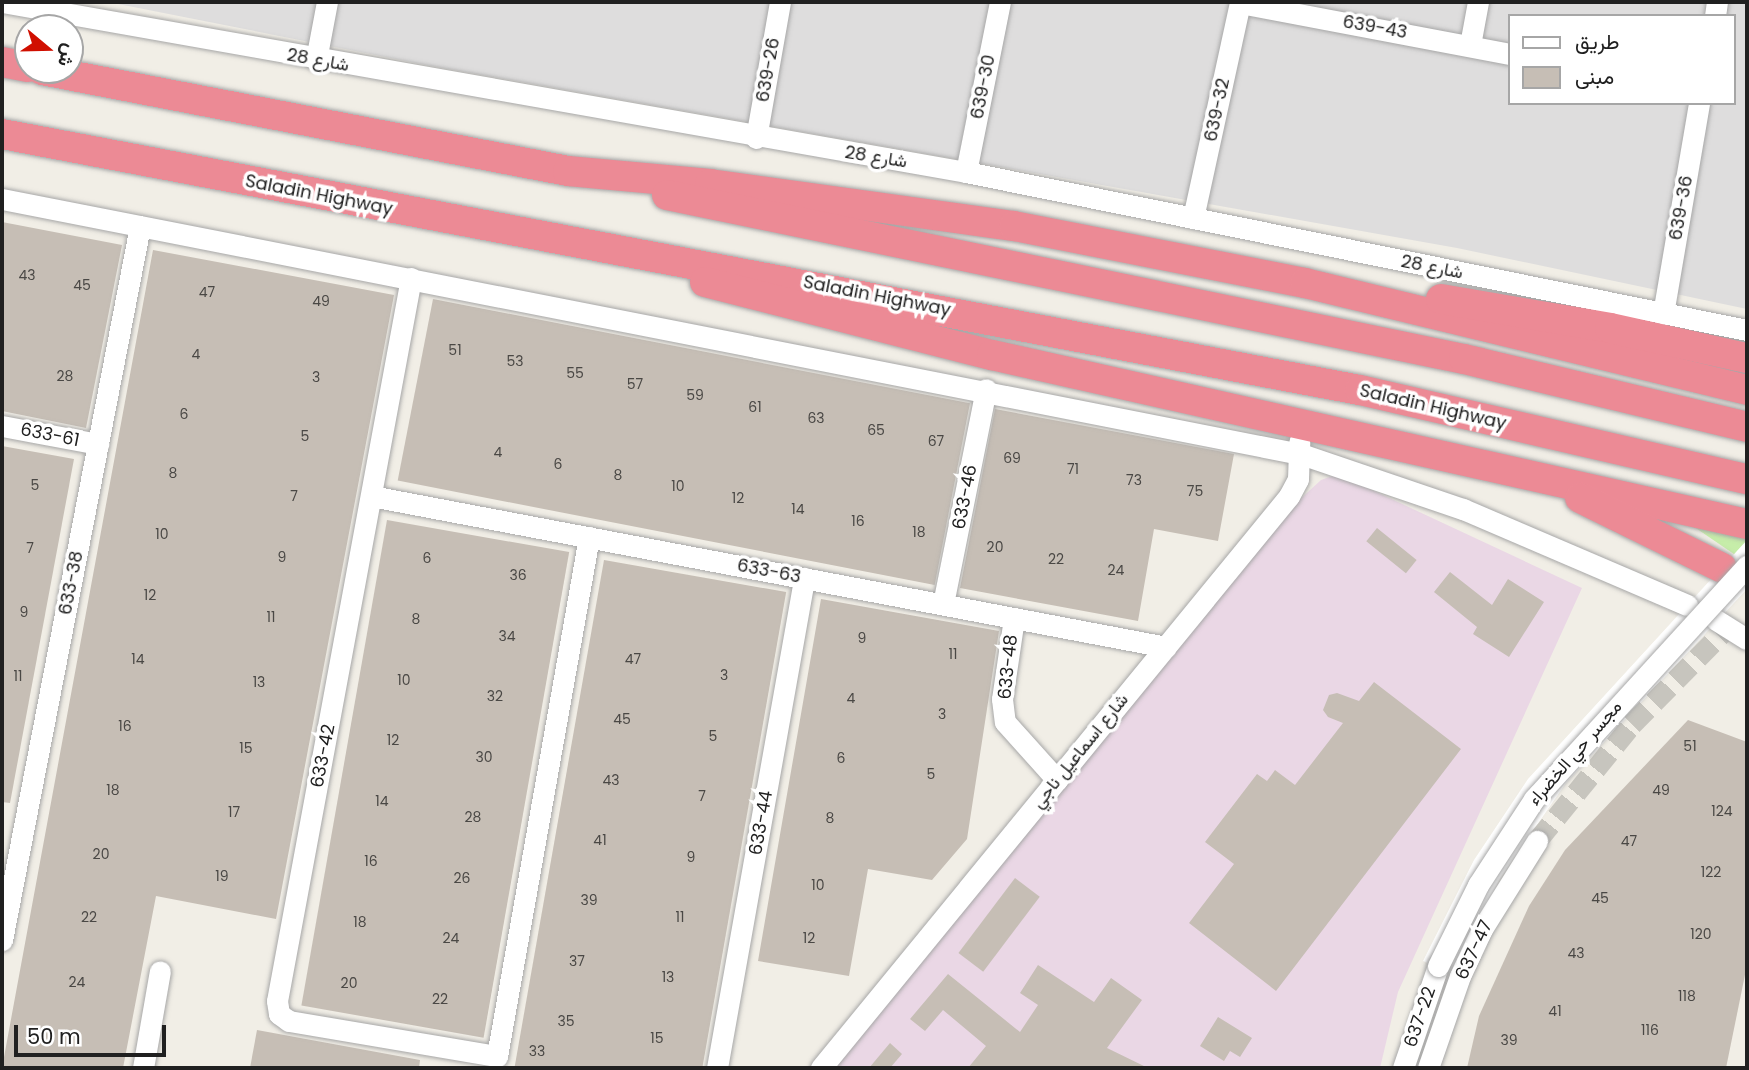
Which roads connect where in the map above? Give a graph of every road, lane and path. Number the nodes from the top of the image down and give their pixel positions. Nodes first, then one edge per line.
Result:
1 (2, 2) edge
2 (327, 2) edge
3 (780, 2) edge
4 (1000, 2) edge
5 (1240, 2) edge
6 (1478, 2) edge
7 (72, 8) edge
8 (1470, 45) junction
9 (1508, 54) edge
10 (316, 60) junction
11 (84, 78) edge
12 (1699, 105) edge
13 (2, 134) edge
14 (756, 138) junction
15 (568, 171) junction
16 (966, 172) junction
17 (2, 199) edge
18 (1194, 218) junction
19 (140, 226) junction
20 (554, 240) junction
21 (411, 278) junction
22 (1305, 283) junction
23 (1663, 314) junction
24 (1747, 331) edge
25 (1747, 358) edge
26 (986, 390) junction
27 (1747, 390) edge
28 (1294, 419) junction
29 (2, 426) edge
30 (1747, 427) edge
31 (98, 444) junction
32 (1301, 454) junction
33 (1488, 464) junction
34 (1747, 479) edge
35 (371, 496) junction
36 (1747, 524) edge
37 (589, 537) junction
38 (1735, 567) edge
39 (804, 578) junction
40 (943, 604) junction
41 (1688, 605) dead end
42 (1014, 618) junction
43 (1716, 620) dead end
44 (1747, 639) edge
45 (1166, 646) junction
46 (1057, 780) junction
47 (1537, 841) tunnel mouth
48 (2, 940) edge
49 (1438, 966) joint
50 (160, 971) dead end
51 (498, 1062) edge
52 (142, 1068) edge
53 (717, 1068) edge
54 (821, 1068) edge
55 (1403, 1068) edge
56 (1428, 1068) edge

1 - 7 street, شارع 28
2 - 10 street
3 - 14 street, 639-26
4 - 16 street, 639-30
5 - 8 street, 639-43
5 - 18 street, 639-32
6 - 8 street
7 - 10 street, شارع 28
8 - 9 street, 639-43
10 - 14 street, شارع 28
11 - 15 highway
12 - 23 street, 639-36
13 - 20 highway, Saladin Highway
14 - 16 street, شارع 28
15 - 22 highway
15 - 30 highway
16 - 18 street, شارع 28
17 - 19 street
18 - 23 street, شارع 28
19 - 21 street
19 - 31 street, 633-38
20 - 28 highway
20 - 34 highway, Saladin Highway
21 - 26 street
21 - 35 street, 633-42
22 - 25 highway
22 - 27 highway
23 - 24 street, شارع 28
26 - 32 street
26 - 40 street, 633-46
28 - 32 street, شارع اسماعيل ناجي
28 - 33 highway
29 - 31 street, 633-61
31 - 48 street, 633-38
32 - 41 street
32 - 45 street, شارع اسماعيل ناجي
33 - 36 highway
33 - 38 highway
35 - 37 street, 633-63
35 - 51 street, 633-42
37 - 39 street, 633-63
37 - 51 street, 633-42
38 - 49 street, مجسر حي الخضراء, bridge
39 - 40 street, 633-63
39 - 53 street, 633-44
40 - 42 street, 633-63
42 - 45 street, 633-63
42 - 46 street, 633-48
43 - 44 street
45 - 46 street, شارع اسماعيل ناجي
46 - 54 street, شارع اسماعيل ناجي
47 - 56 street, 637-47
49 - 55 street, 637-22
50 - 52 street

